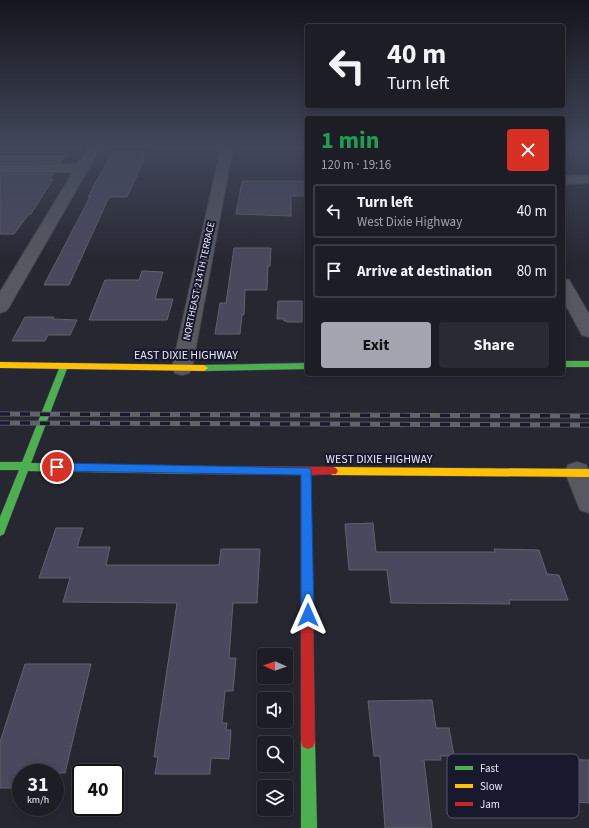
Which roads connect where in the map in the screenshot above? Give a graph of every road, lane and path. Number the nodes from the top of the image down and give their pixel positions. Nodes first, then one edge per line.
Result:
1 (72, 186) edge
2 (219, 186) edge
3 (565, 288) edge
4 (0, 307) edge
5 (589, 331) edge
6 (565, 364) edge
7 (589, 364) edge
8 (0, 365) edge
9 (64, 366) junction
10 (305, 366) edge
11 (182, 368) junction
12 (0, 466) edge
13 (25, 466) junction
14 (306, 471) junction
15 (583, 472) edge
16 (589, 502) edge
17 (0, 531) edge
18 (309, 828) edge

1 - 4 street
2 - 11 street, NORTHEAST 214TH TERRACE
3 - 5 street
6 - 7 main road
8 - 9 main road, EAST DIXIE HIGHWAY
9 - 11 main road, EAST DIXIE HIGHWAY
9 - 13 main road
10 - 11 main road, EAST DIXIE HIGHWAY
12 - 13 main road, WEST DIXIE HIGHWAY
13 - 14 main road, WEST DIXIE HIGHWAY
13 - 17 main road
14 - 15 main road, WEST DIXIE HIGHWAY
14 - 18 main road
15 - 16 street

